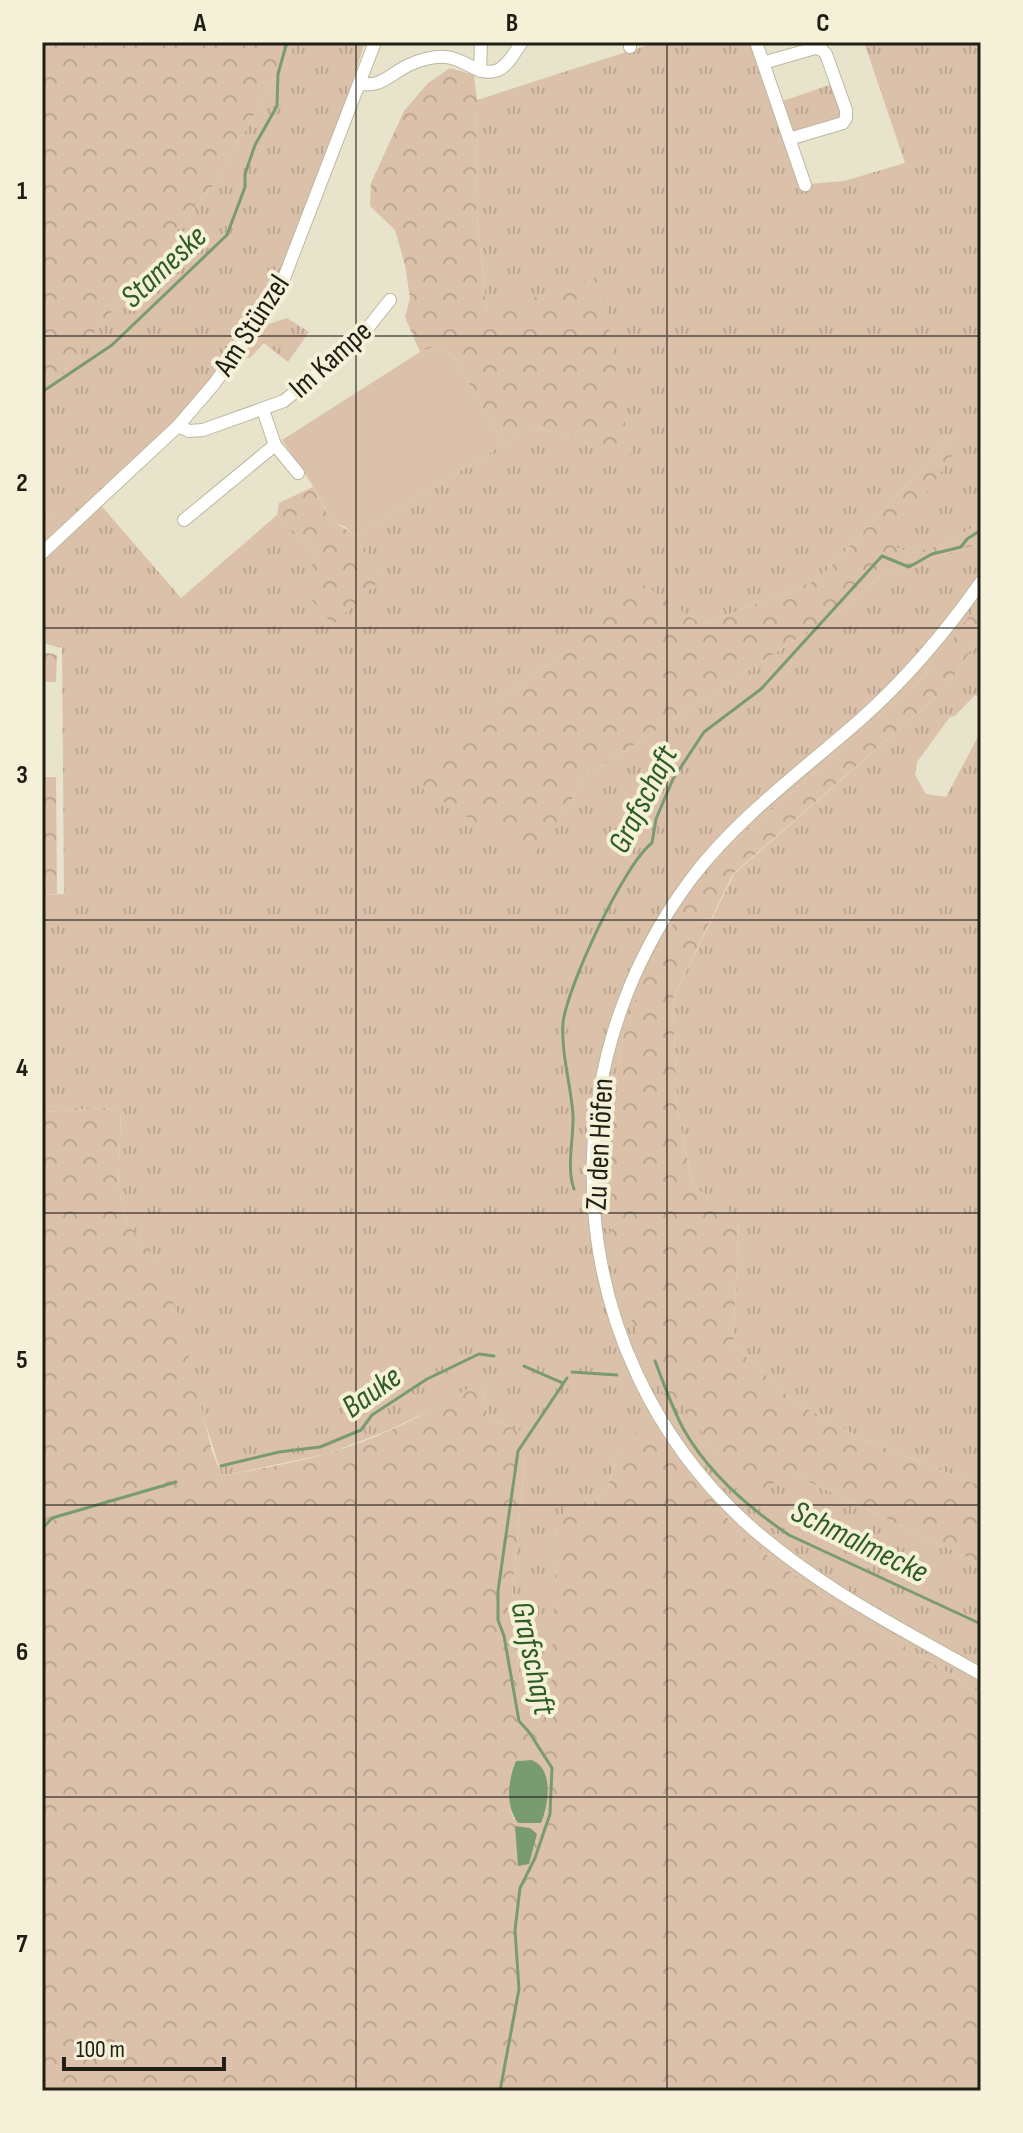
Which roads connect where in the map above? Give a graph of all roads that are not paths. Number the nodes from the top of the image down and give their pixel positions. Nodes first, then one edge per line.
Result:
1 (375, 42) edge
2 (481, 42) edge
3 (522, 42) edge
4 (756, 42) edge
5 (763, 63) junction
6 (480, 71) junction
7 (359, 83) junction
8 (789, 139) junction
9 (805, 185) dead end
10 (390, 300) dead end
11 (263, 410) junction
12 (178, 426) junction
13 (275, 445) junction
14 (298, 473) dead end
15 (184, 520) dead end
16 (42, 553) edge
17 (981, 582) edge
18 (981, 1674) edge

1 - 7 street, Am Stünzel
2 - 6 street
3 - 6 street
4 - 5 street
5 - 8 street
5 - 8 street
6 - 7 street
7 - 12 street, Am Stünzel
8 - 9 street
10 - 11 street, Im Kampe
11 - 12 street, Im Kampe
11 - 13 street, Im Kampe
12 - 16 street, Am Stünzel
13 - 14 street, Im Kampe
13 - 15 street
17 - 18 street, Zu den Höfen

